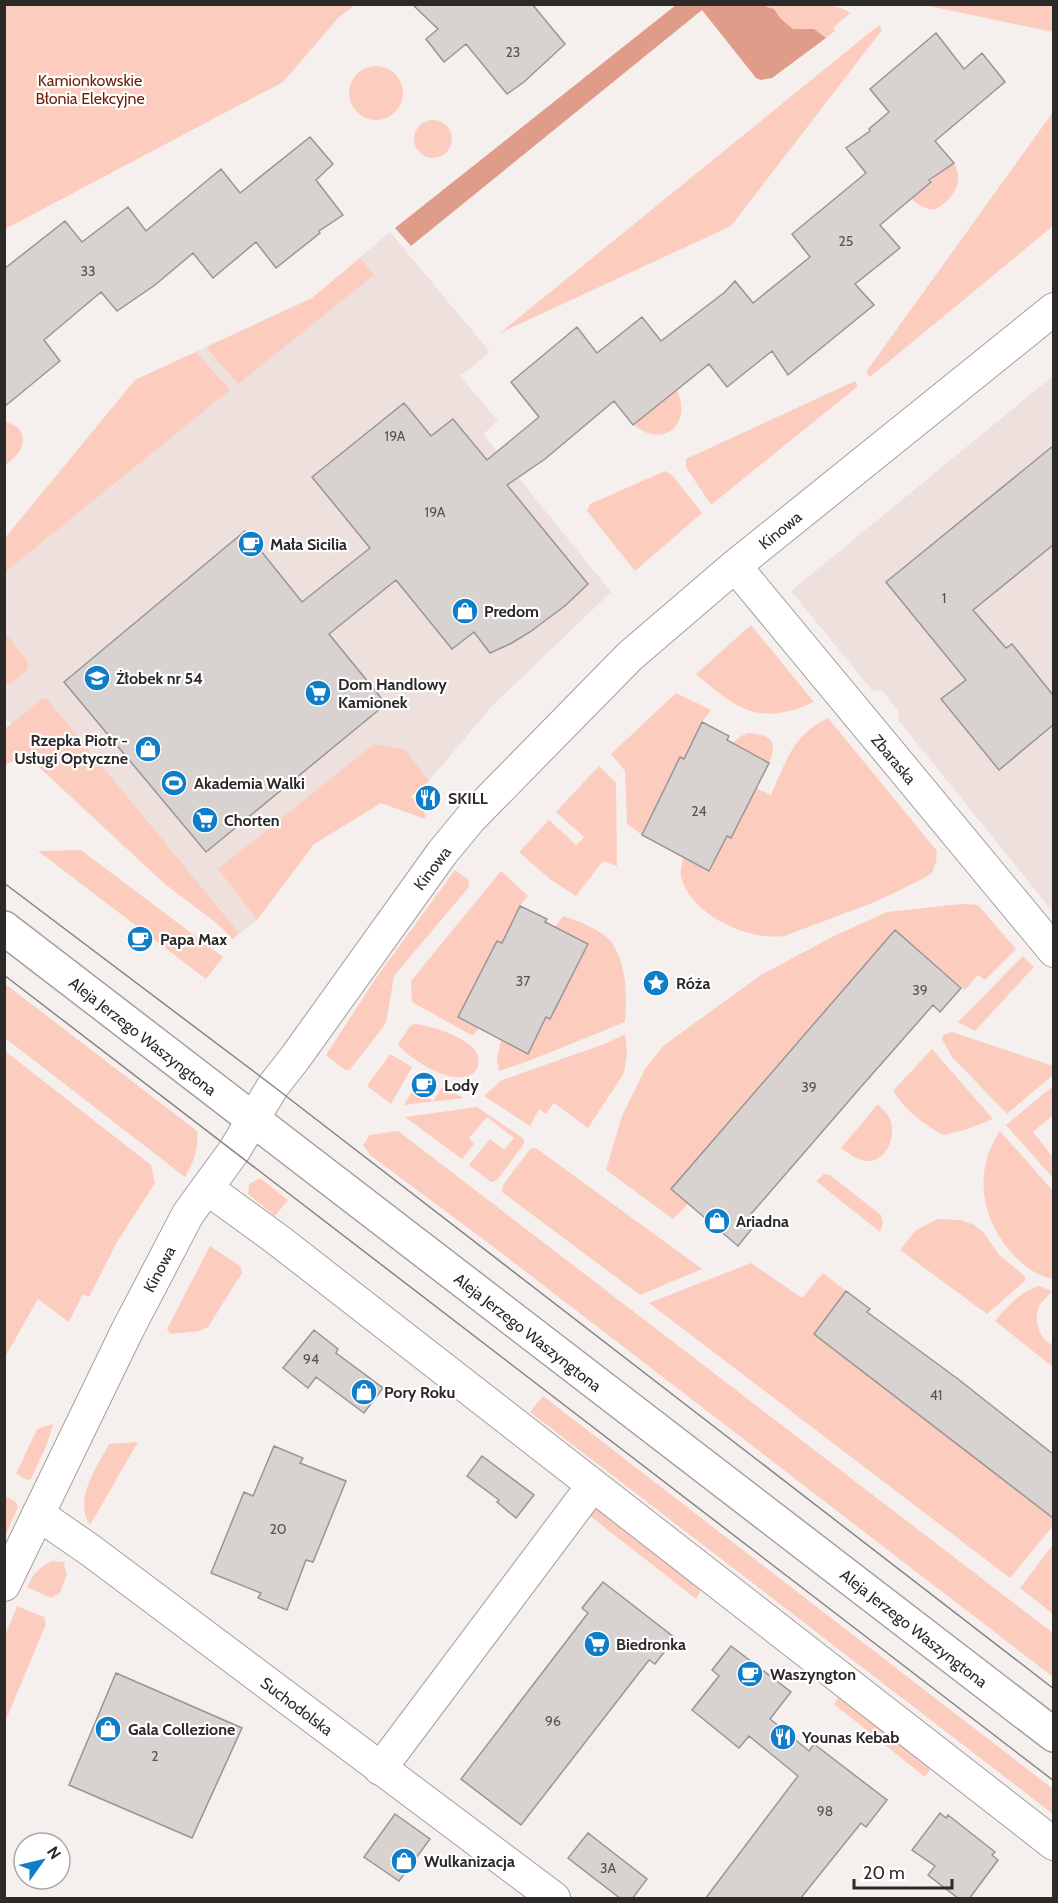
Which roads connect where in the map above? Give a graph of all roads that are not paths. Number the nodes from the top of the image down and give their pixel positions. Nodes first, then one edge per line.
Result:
1 (1053, 309) edge
2 (735, 566) junction
3 (4, 928) edge
4 (1053, 951) edge
5 (252, 1120) junction
6 (208, 1189) junction
7 (593, 1485) junction
8 (38, 1515) junction
9 (4, 1585) edge
10 (1053, 1735) edge
11 (380, 1769) junction
12 (1053, 1844) edge
13 (554, 1899) edge

1 - 2 street, Kinowa
2 - 4 street, Zbaraska
2 - 5 street, Kinowa
3 - 5 main road, Aleja Jerzego Waszyngtona
5 - 6 street, Kinowa
5 - 10 main road, Aleja Jerzego Waszyngtona
6 - 7 street
6 - 8 street, Kinowa
7 - 11 street
7 - 12 street
8 - 9 street, Kinowa
8 - 11 street, Suchodolska
11 - 13 street, Suchodolska

